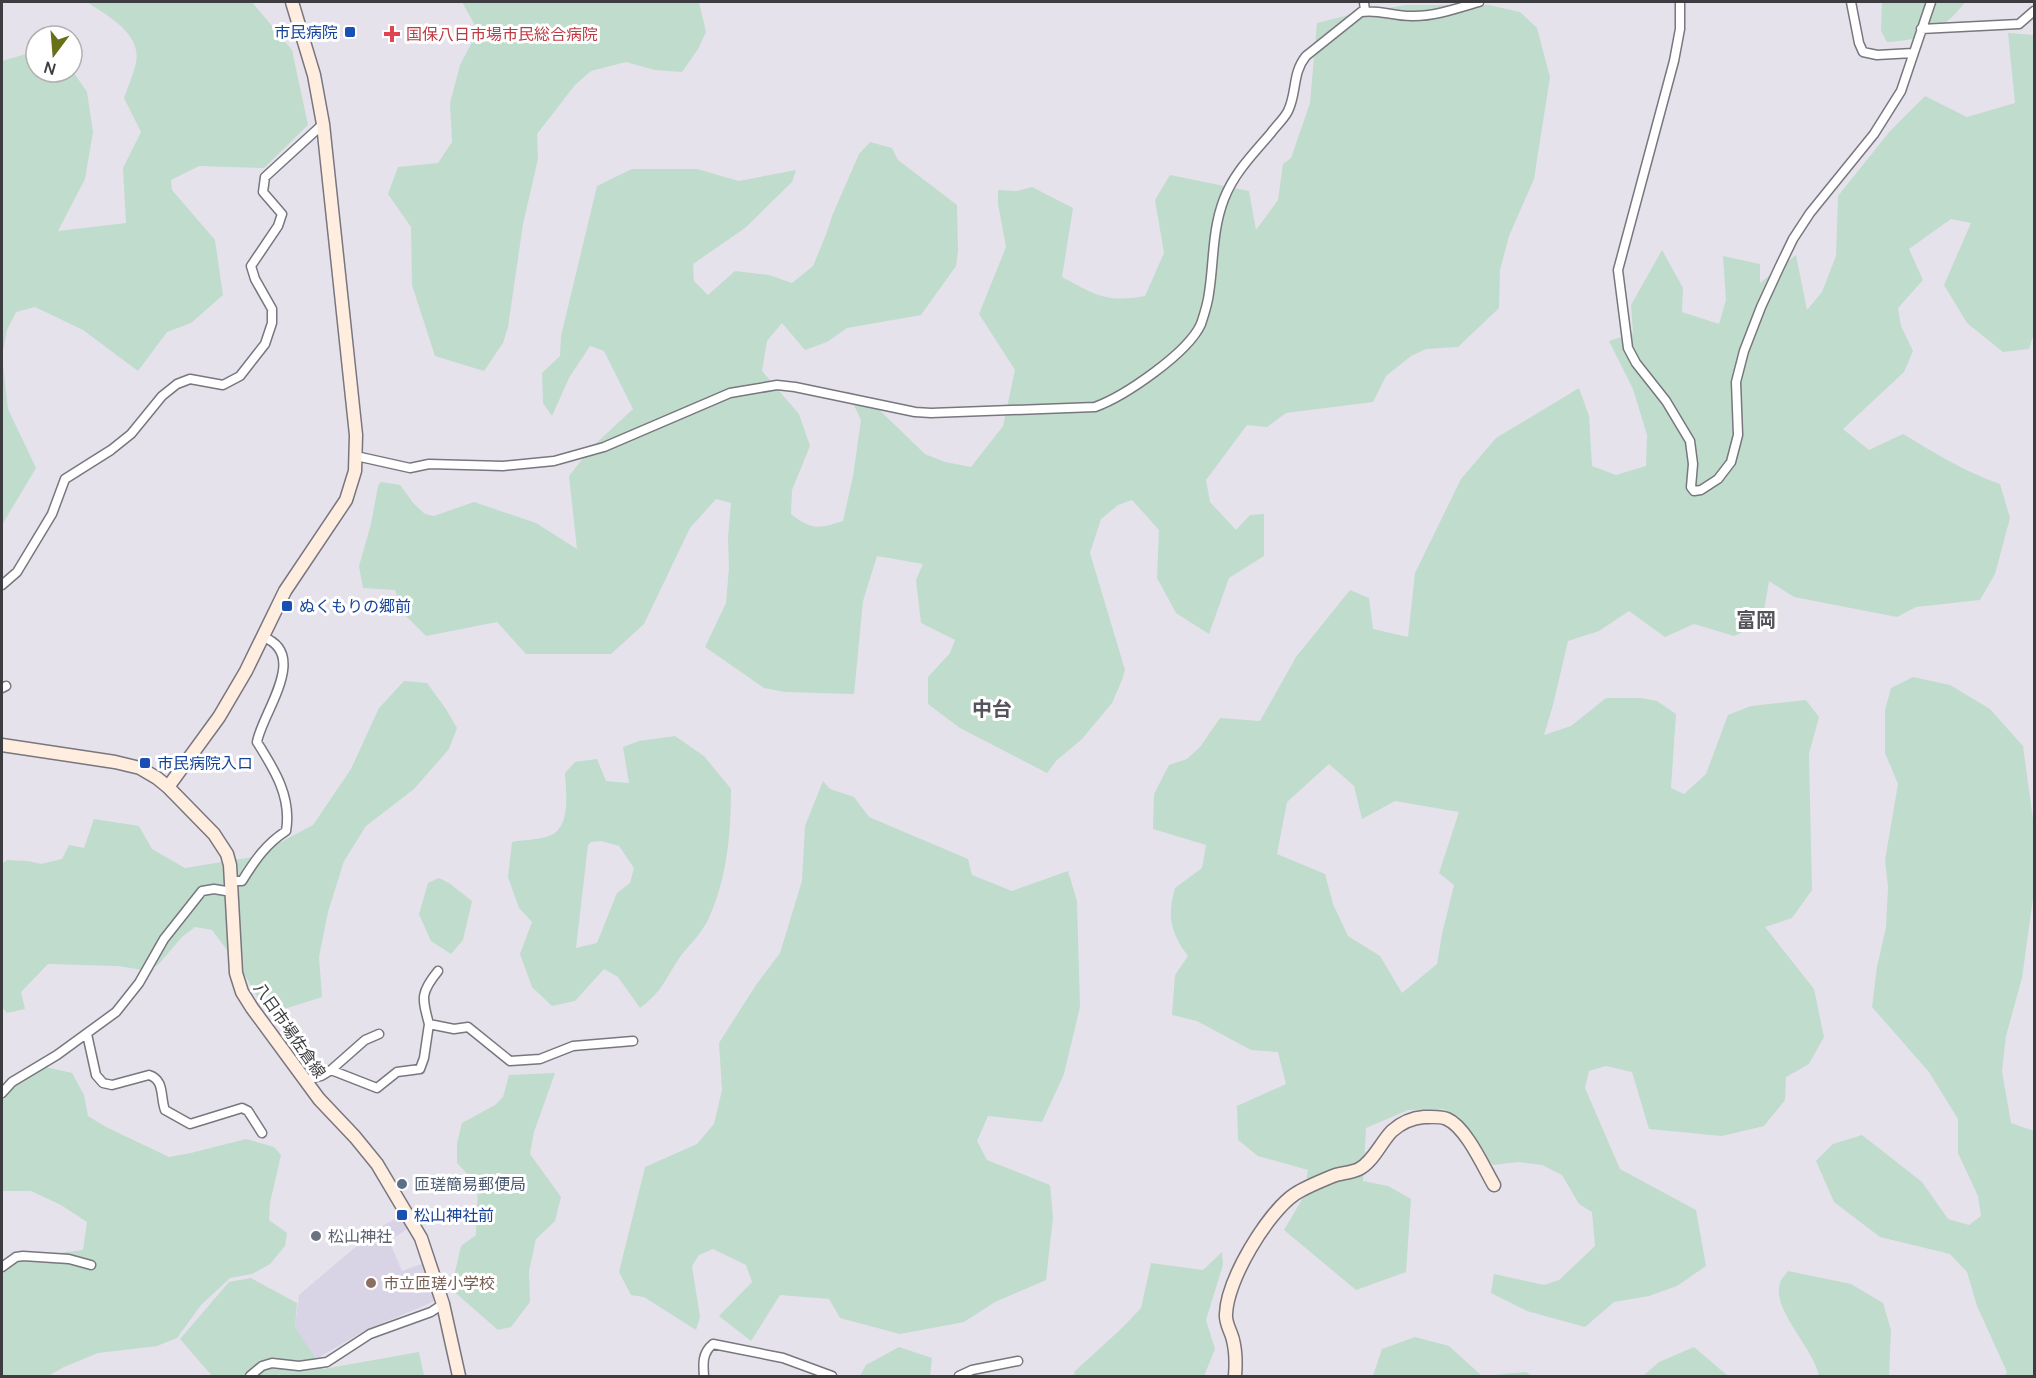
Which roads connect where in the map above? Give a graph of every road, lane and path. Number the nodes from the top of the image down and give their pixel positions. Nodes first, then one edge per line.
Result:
1 (292, 2) edge
2 (1479, 2) edge
3 (1680, 2) edge
4 (1851, 2) edge
5 (1931, 2) edge
6 (1365, 6) edge
7 (2034, 10) edge
8 (1921, 29) junction
9 (1912, 53) junction
10 (323, 124) junction
11 (356, 456) junction
12 (2, 585) edge
13 (263, 637) junction
14 (2, 745) edge
15 (168, 787) junction
16 (231, 887) junction
17 (438, 972) dead end
18 (429, 1024) junction
19 (87, 1034) junction
20 (380, 1034) dead end
21 (633, 1041) dead end
22 (332, 1070) junction
23 (305, 1080) junction
24 (2, 1093) edge
25 (262, 1132) dead end
26 (1494, 1185) dead end
27 (91, 1265) dead end
28 (2, 1267) edge
29 (443, 1304) junction
30 (1018, 1361) dead end
31 (250, 1377) edge
32 (459, 1377) edge
33 (704, 1377) edge
34 (832, 1377) edge
35 (959, 1377) edge
36 (1235, 1377) edge

1 - 10 street
2 - 6 street
3 - 9 street
4 - 9 street
5 - 8 street
6 - 11 street
7 - 8 street
8 - 9 street
10 - 11 street
10 - 12 street
11 - 13 street
13 - 15 street
13 - 16 street
14 - 15 street, 八日市場佐倉線
15 - 16 street, 八日市場佐倉線
16 - 19 street
16 - 23 street, 八日市場佐倉線
17 - 18 street
18 - 21 street
18 - 22 street
19 - 24 street
19 - 25 street
20 - 22 street
22 - 23 street
23 - 29 street, 八日市場佐倉線
26 - 36 street
27 - 28 street
29 - 31 street
29 - 32 street, 八日市場佐倉線
30 - 35 street
33 - 34 street

